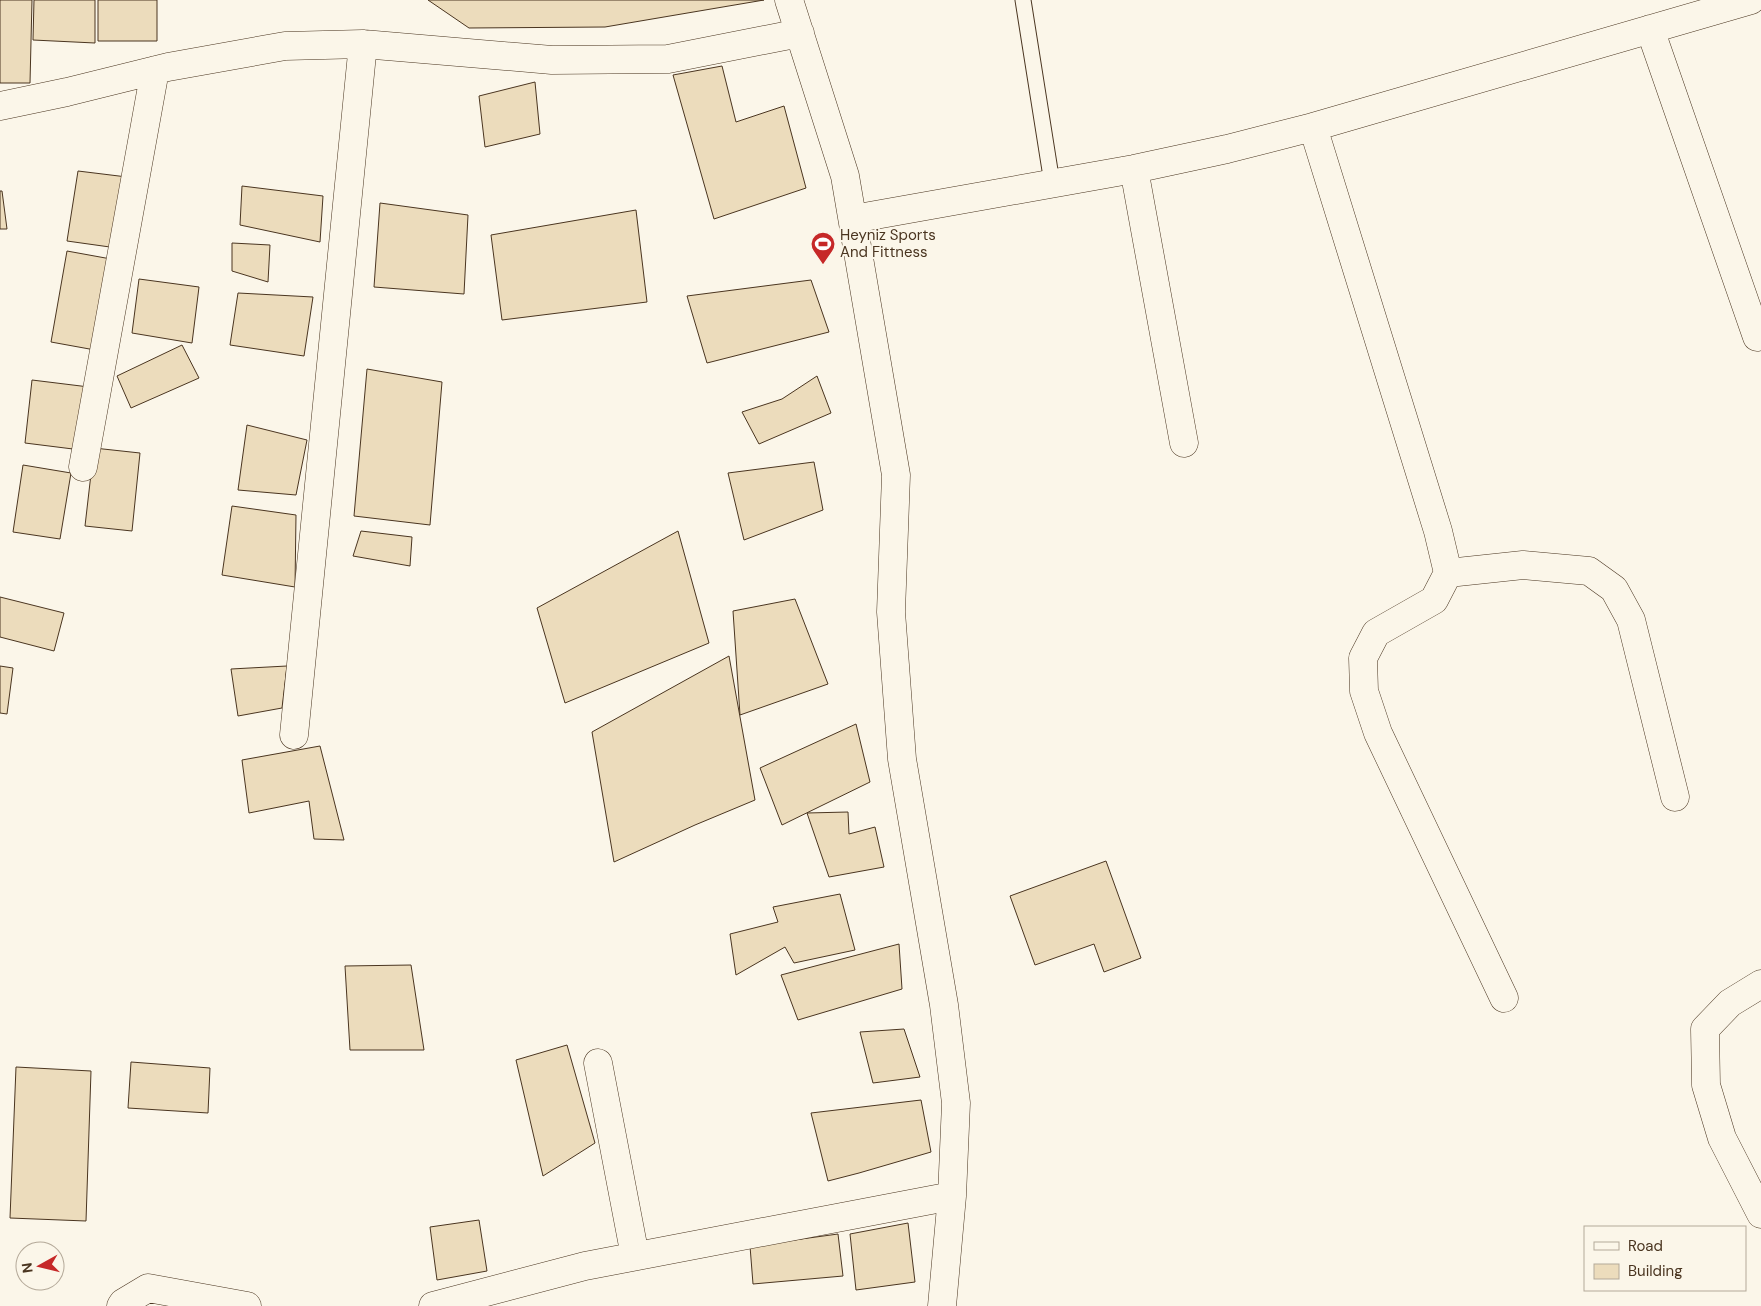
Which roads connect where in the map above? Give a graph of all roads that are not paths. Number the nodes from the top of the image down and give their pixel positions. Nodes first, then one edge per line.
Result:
1 (789, 0) edge
2 (1023, 0) edge
3 (1751, 0) edge
4 (1710, 6) edge
5 (1650, 30) junction
6 (800, 33) junction
7 (363, 44) junction
8 (155, 70) junction
9 (0, 106) edge
10 (1313, 128) junction
11 (1134, 169) junction
12 (1052, 183) junction
13 (853, 219) junction
14 (1757, 337) dead end
15 (1184, 444) dead end
16 (82, 467) dead end
17 (1448, 573) junction
18 (294, 735) dead end
19 (1675, 797) dead end
20 (1761, 984) edge
21 (1504, 998) dead end
22 (598, 1063) dead end
23 (952, 1196) junction
24 (1761, 1214) edge
25 (635, 1256) junction
26 (122, 1306) edge
27 (247, 1306) edge
28 (433, 1306) edge
29 (942, 1306) edge

1 - 6 street
2 - 12 lane
3 - 4 street
4 - 5 street
5 - 10 street
5 - 14 street
6 - 7 street
6 - 13 street
7 - 8 street
7 - 18 street
8 - 9 street
8 - 16 street
10 - 11 street
10 - 17 street
11 - 12 street
11 - 15 street
12 - 13 street
13 - 23 street
17 - 19 street
17 - 21 street
20 - 24 street
22 - 25 street
23 - 25 street
23 - 29 street
25 - 28 street
26 - 27 street

